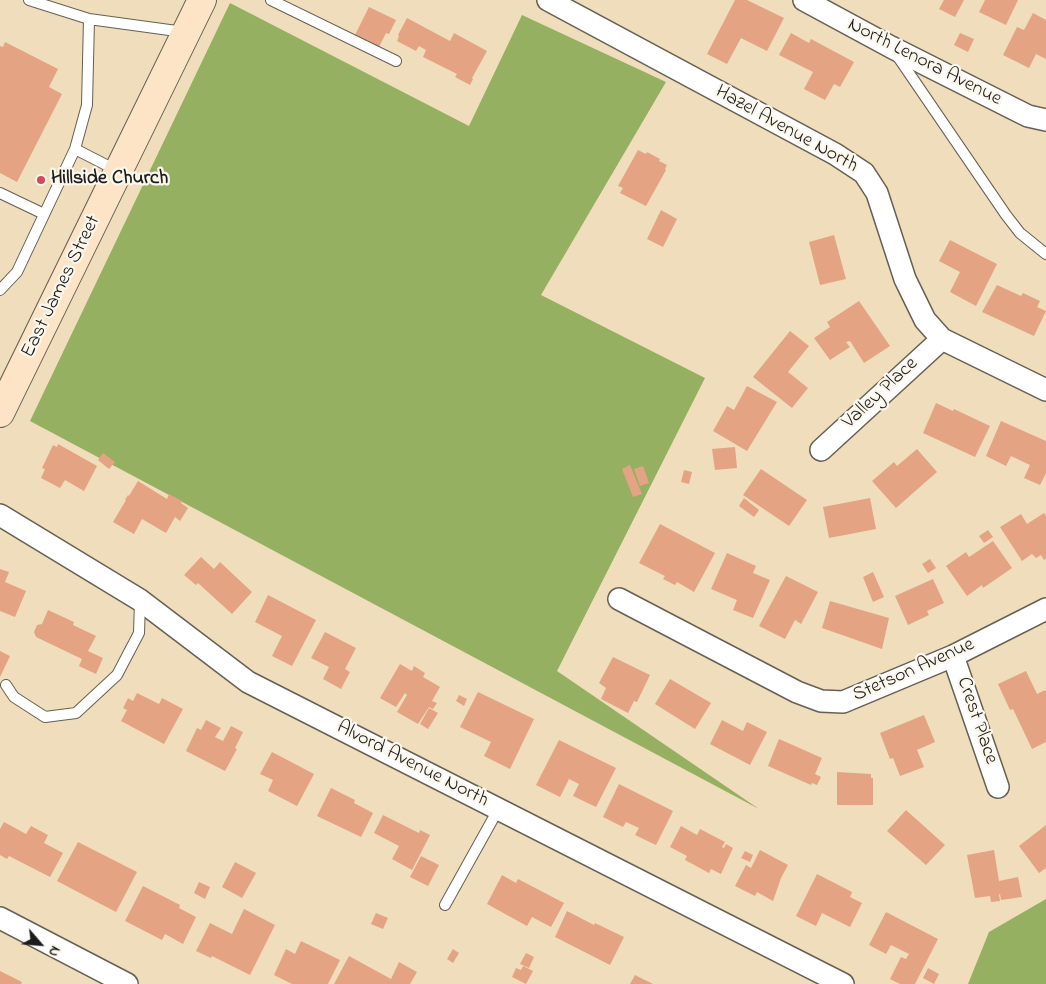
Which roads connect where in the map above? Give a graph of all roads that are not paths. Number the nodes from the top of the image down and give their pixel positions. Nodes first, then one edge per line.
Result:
1 (29, 0) edge
2 (202, 0) edge
3 (271, 0) edge
4 (548, 0) edge
5 (804, 0) edge
6 (89, 19) junction
7 (186, 33) junction
8 (891, 47) junction
9 (396, 61) dead end
10 (1046, 120) edge
11 (75, 149) junction
12 (119, 172) junction
13 (0, 193) edge
14 (44, 214) junction
15 (1046, 254) edge
16 (0, 290) edge
17 (942, 339) junction
18 (1046, 390) edge
19 (0, 413) edge
20 (821, 450) dead end
21 (0, 515) edge
22 (619, 599) dead end
23 (140, 600) junction
24 (1046, 609) edge
25 (953, 656) junction
26 (6, 685) dead end
27 (998, 787) dead end
28 (498, 808) junction
29 (445, 905) dead end
30 (0, 918) edge
31 (127, 984) edge
32 (843, 984) edge

1 - 6 lane
2 - 7 main road, East James Street
3 - 9 lane
4 - 17 street, Hazel Avenue North
5 - 8 street, North Lenora Avenue
6 - 7 lane
6 - 11 lane
7 - 12 main road, East James Street
8 - 10 street, North Lenora Avenue
8 - 15 lane
11 - 12 lane
11 - 14 lane
12 - 19 main road, East James Street
13 - 14 lane
14 - 16 lane
17 - 18 street, Hazel Avenue North
17 - 20 street, Valley Place
21 - 23 street, Alvord Avenue North
22 - 25 street, Stetson Avenue
23 - 26 lane
23 - 28 street, Alvord Avenue North
24 - 25 street, Stetson Avenue
25 - 27 street, Crest Place
28 - 29 lane
28 - 32 street, Alvord Avenue North
30 - 31 street

